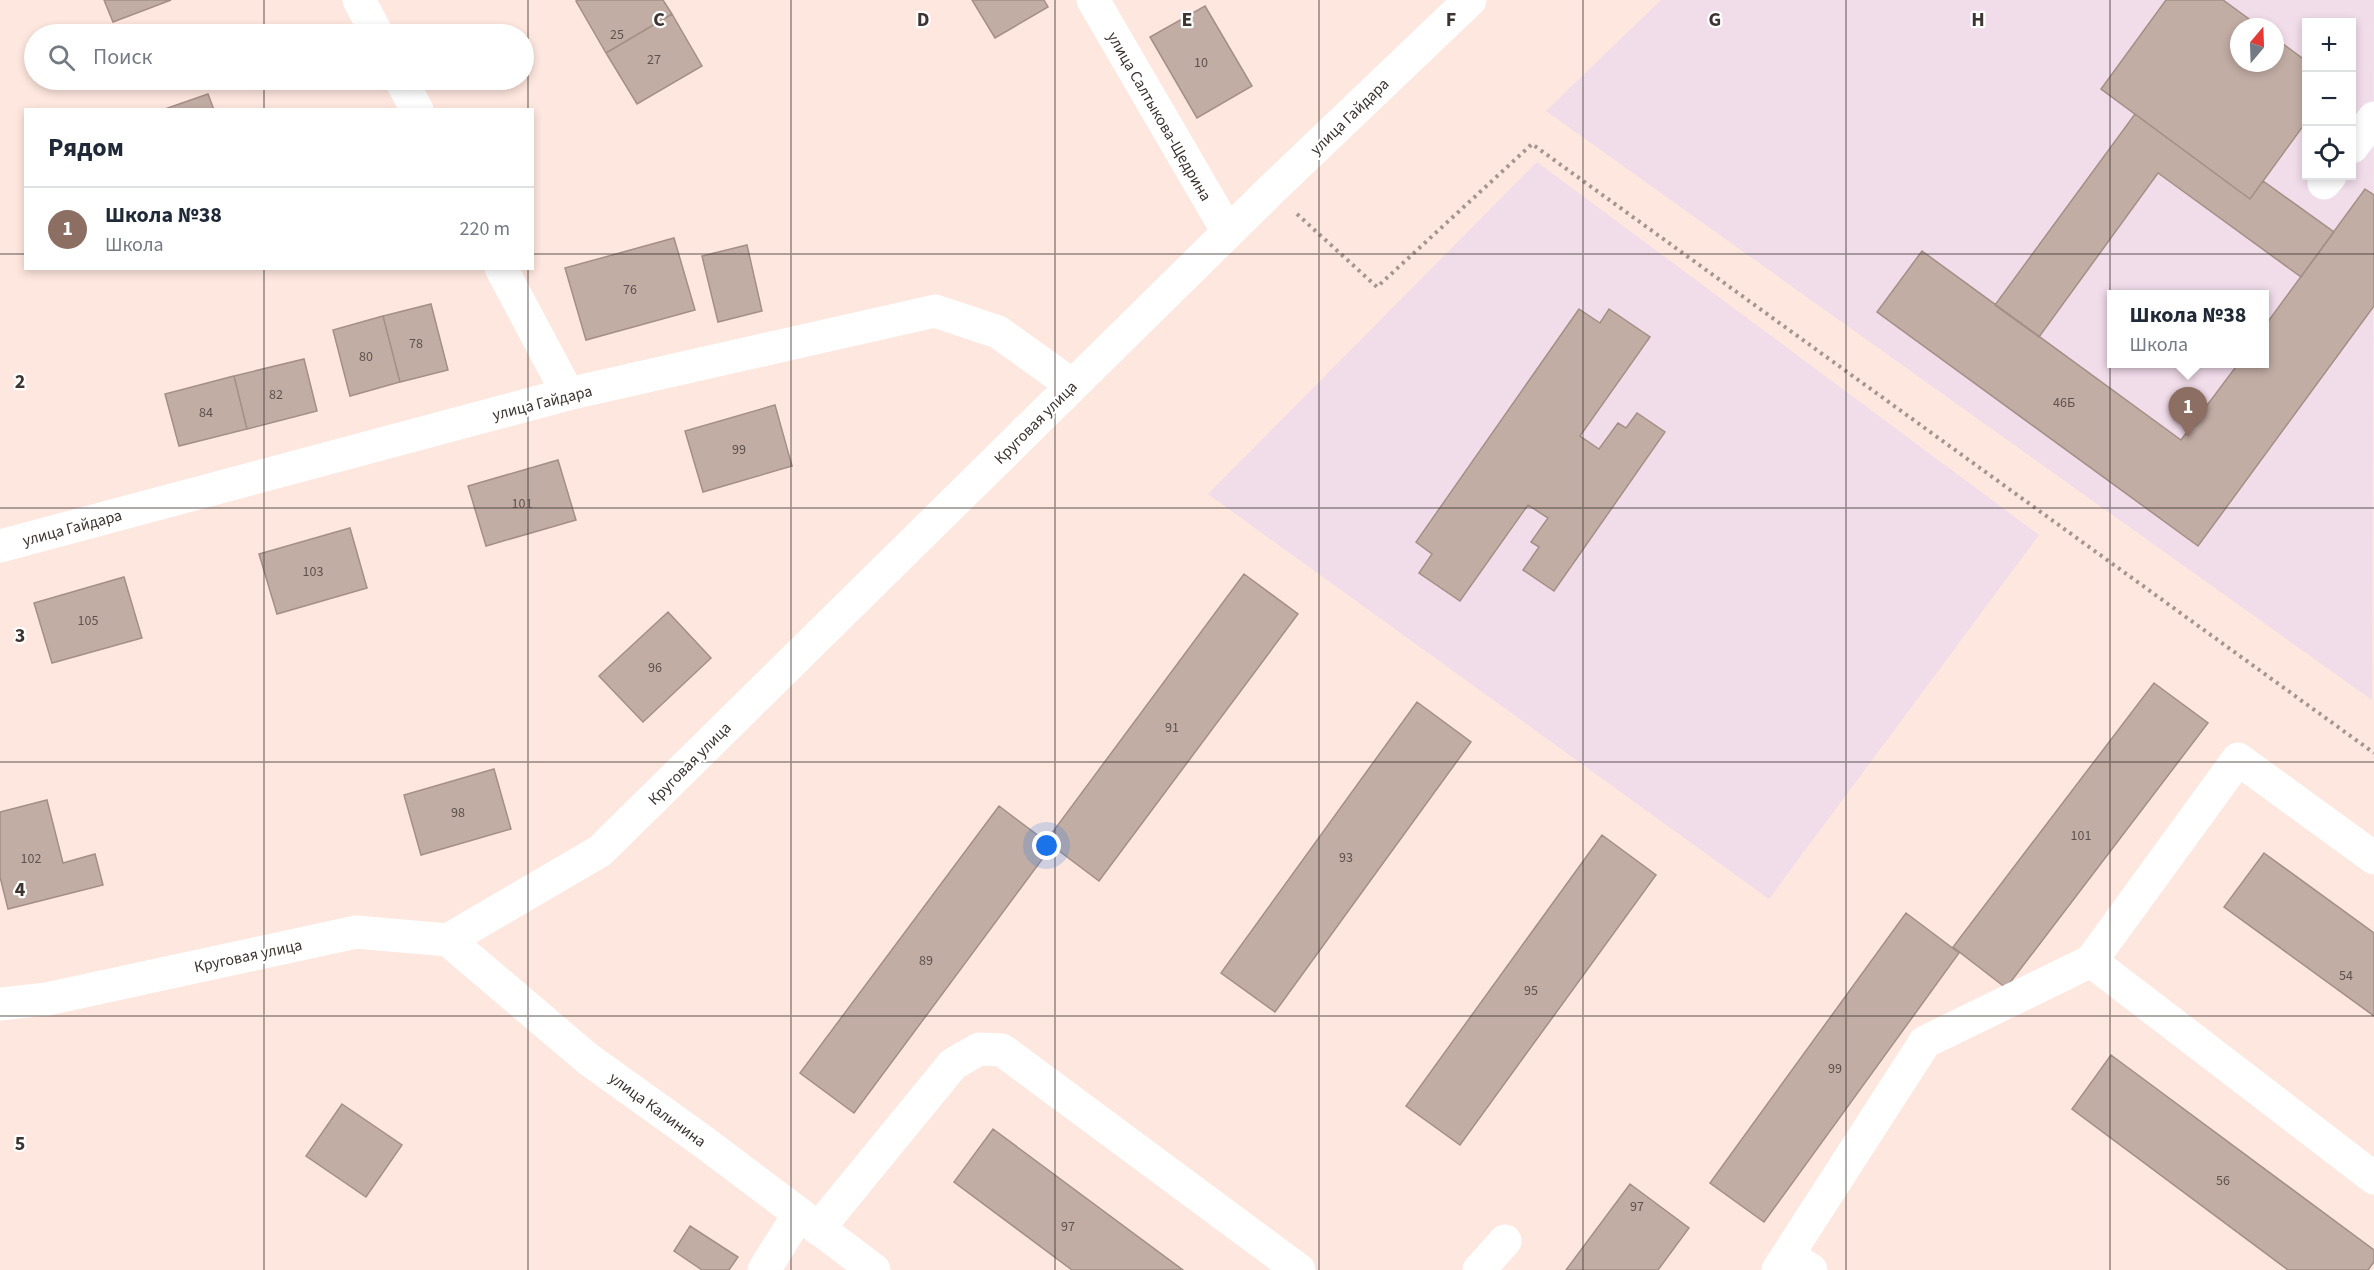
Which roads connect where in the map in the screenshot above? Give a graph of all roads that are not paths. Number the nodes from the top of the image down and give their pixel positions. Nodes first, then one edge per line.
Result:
1 (359, 0) edge
2 (1093, 0) edge
3 (1470, 0) edge
4 (372, 24) edge
5 (406, 90) edge
6 (416, 108) edge
7 (2374, 118) edge
8 (2356, 142) edge
9 (1227, 232) junction
10 (502, 270) edge
11 (1072, 385) junction
12 (568, 394) junction
13 (0, 546) edge
14 (2374, 858) edge
15 (448, 940) junction
16 (2091, 961) junction
17 (0, 1004) edge
18 (2374, 1178) edge
19 (808, 1221) junction
20 (1504, 1241) dead end
21 (1792, 1265) edge
22 (764, 1270) edge
23 (874, 1270) edge
24 (1299, 1270) edge
25 (1479, 1270) edge

1 - 4 street
2 - 9 street, улица Салтыкова-Щедрина
3 - 9 street, улица Гайдара
5 - 6 street
7 - 8 street
9 - 11 street, Круговая улица
10 - 12 street
11 - 12 street, улица Гайдара
11 - 15 street, Круговая улица
12 - 13 street, улица Гайдара
14 - 16 street
15 - 17 street, Круговая улица
15 - 19 street, улица Калинина
16 - 18 street
16 - 21 street
19 - 22 street
19 - 23 street, улица Калинина
19 - 24 street
20 - 25 street

